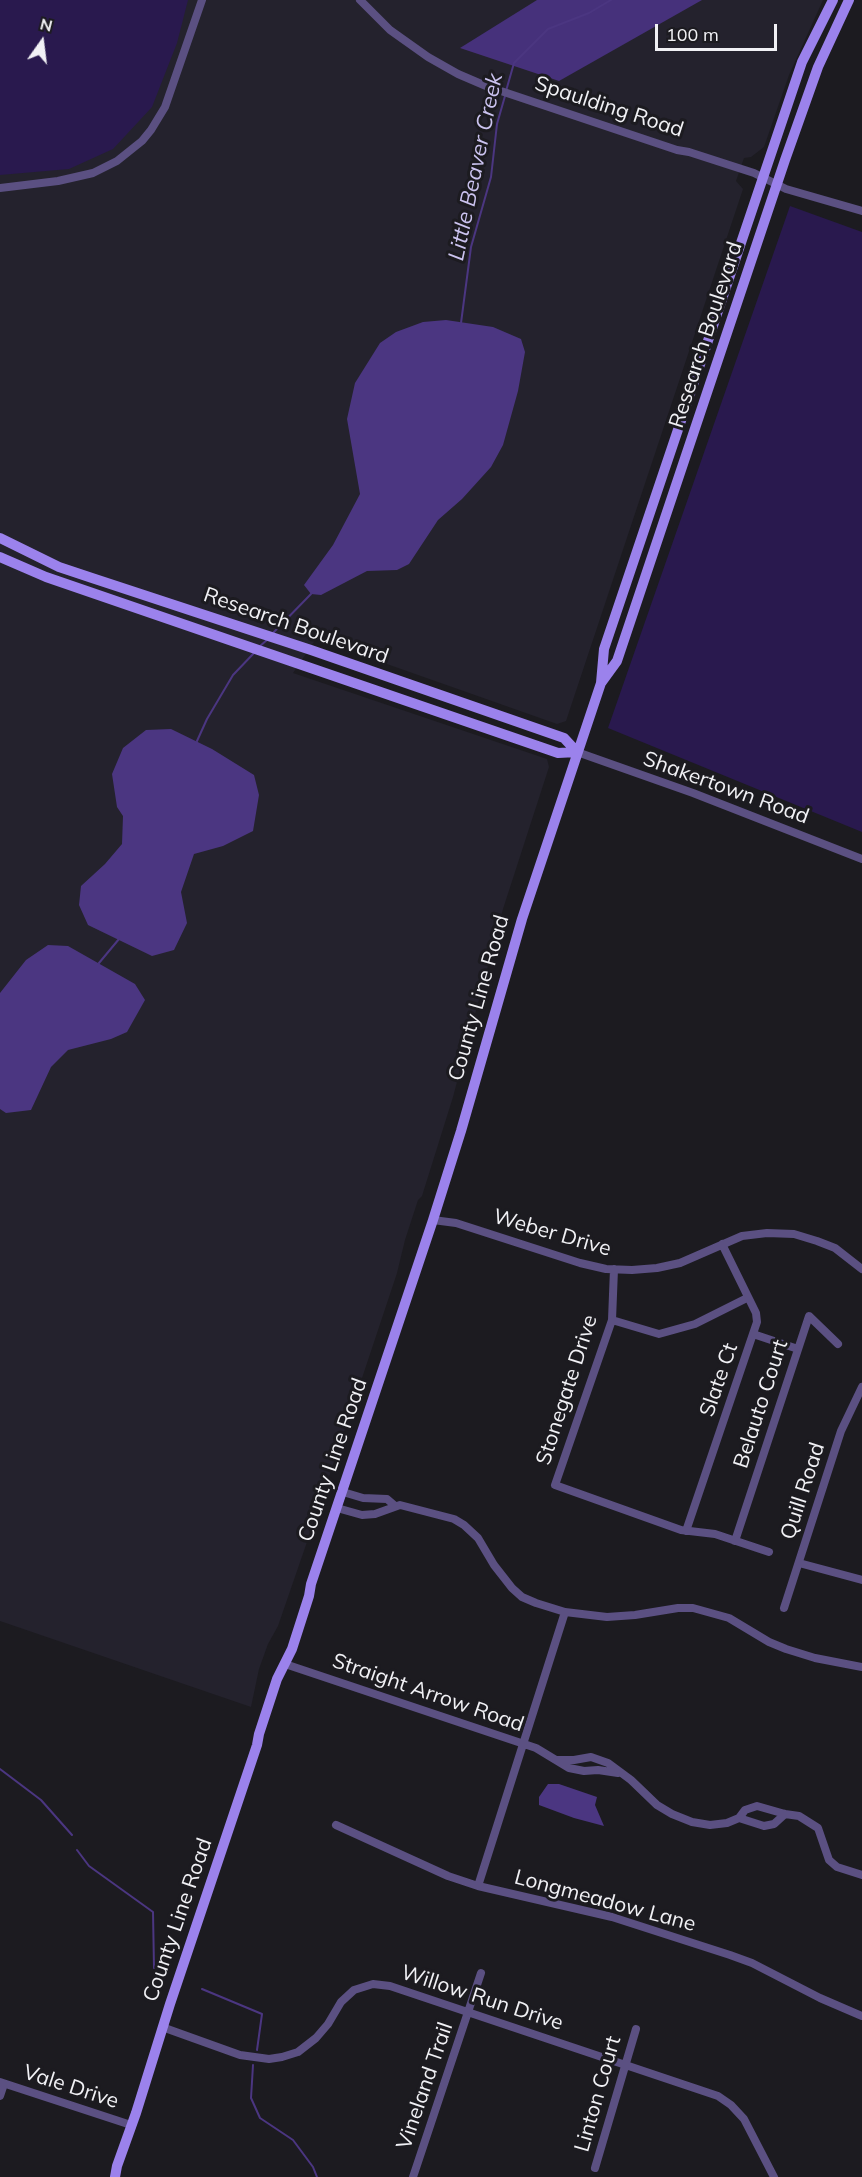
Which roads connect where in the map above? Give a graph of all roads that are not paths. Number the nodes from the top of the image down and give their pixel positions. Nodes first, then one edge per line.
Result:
1 (201, 0) edge
2 (360, 0) edge
3 (833, 0) edge
4 (849, 0) edge
5 (764, 178) junction
6 (777, 184) junction
7 (0, 188) edge
8 (862, 211) edge
9 (663, 477) junction
10 (677, 482) junction
11 (0, 538) edge
12 (0, 557) edge
13 (601, 683) junction
14 (577, 752) junction
15 (862, 859) edge
16 (433, 1220) junction
17 (722, 1244) junction
18 (614, 1269) junction
19 (862, 1269) edge
20 (747, 1298) junction
21 (612, 1320) junction
22 (753, 1334) junction
23 (838, 1344) dead end
24 (798, 1349) junction
25 (862, 1387) edge
26 (342, 1492) junction
27 (394, 1505) junction
28 (337, 1508) junction
29 (686, 1531) junction
30 (735, 1540) junction
31 (769, 1552) dead end
32 (799, 1563) junction
33 (862, 1580) edge
34 (784, 1608) dead end
35 (565, 1611) junction
36 (285, 1664) junction
37 (862, 1667) edge
38 (523, 1744) junction
39 (558, 1760) junction
40 (620, 1773) junction
41 (784, 1814) junction
42 (739, 1818) junction
43 (336, 1825) dead end
44 (862, 1875) edge
45 (478, 1886) junction
46 (481, 1973) dead end
47 (469, 2012) junction
48 (862, 2016) edge
49 (162, 2027) junction
50 (636, 2029) dead end
51 (626, 2064) junction
52 (2, 2083) edge
53 (0, 2096) edge
54 (131, 2126) junction
55 (595, 2168) dead end
56 (115, 2177) edge
57 (413, 2177) edge
58 (774, 2177) edge

1 - 7 street
2 - 5 street, Spaulding Road
3 - 5 main road, Research Boulevard
4 - 6 main road, Research Boulevard
5 - 6 street, Spaulding Road
5 - 9 main road, Research Boulevard
6 - 8 street, Spaulding Road
6 - 10 main road, Research Boulevard
9 - 10 main road
9 - 13 main road, Research Boulevard
10 - 13 main road, Research Boulevard
11 - 14 main road, Research Boulevard
12 - 14 main road, Research Boulevard
13 - 14 main road, Research Boulevard
14 - 15 street, Shakertown Road
14 - 16 main road, County Line Road
16 - 18 street, Weber Drive
16 - 26 main road, County Line Road
17 - 18 street, Weber Drive
17 - 19 street, Weber Drive
17 - 20 street, Slate Ct
18 - 21 street, Stonegate Drive
20 - 21 street
20 - 22 street, Slate Ct
21 - 29 street, Stonegate Drive
22 - 24 street
22 - 29 street, Slate Ct
23 - 24 street, Belauto Court
24 - 30 street, Belauto Court
25 - 32 street, Quill Road
26 - 27 street
26 - 28 main road, County Line Road
27 - 28 street
27 - 35 street
28 - 36 main road, County Line Road
29 - 30 street
30 - 31 street
32 - 33 street
32 - 34 street, Quill Road
35 - 37 street
35 - 38 street
36 - 38 street, Straight Arrow Road
36 - 49 main road, County Line Road
38 - 39 street, Straight Arrow Road
38 - 45 street
39 - 40 street, Straight Arrow Road
39 - 40 street
40 - 42 street
41 - 42 street
41 - 42 street
41 - 44 street
43 - 45 street, Longmeadow Lane
45 - 48 street, Longmeadow Lane
46 - 47 street, Vineland Trail
47 - 49 street, Willow Run Drive
47 - 51 street, Willow Run Drive
47 - 57 street, Vineland Trail
49 - 54 main road, County Line Road
50 - 51 street, Linton Court
51 - 55 street, Linton Court
51 - 58 street, Willow Run Drive
52 - 53 street
52 - 54 street, Vale Drive
54 - 56 main road, County Line Road

